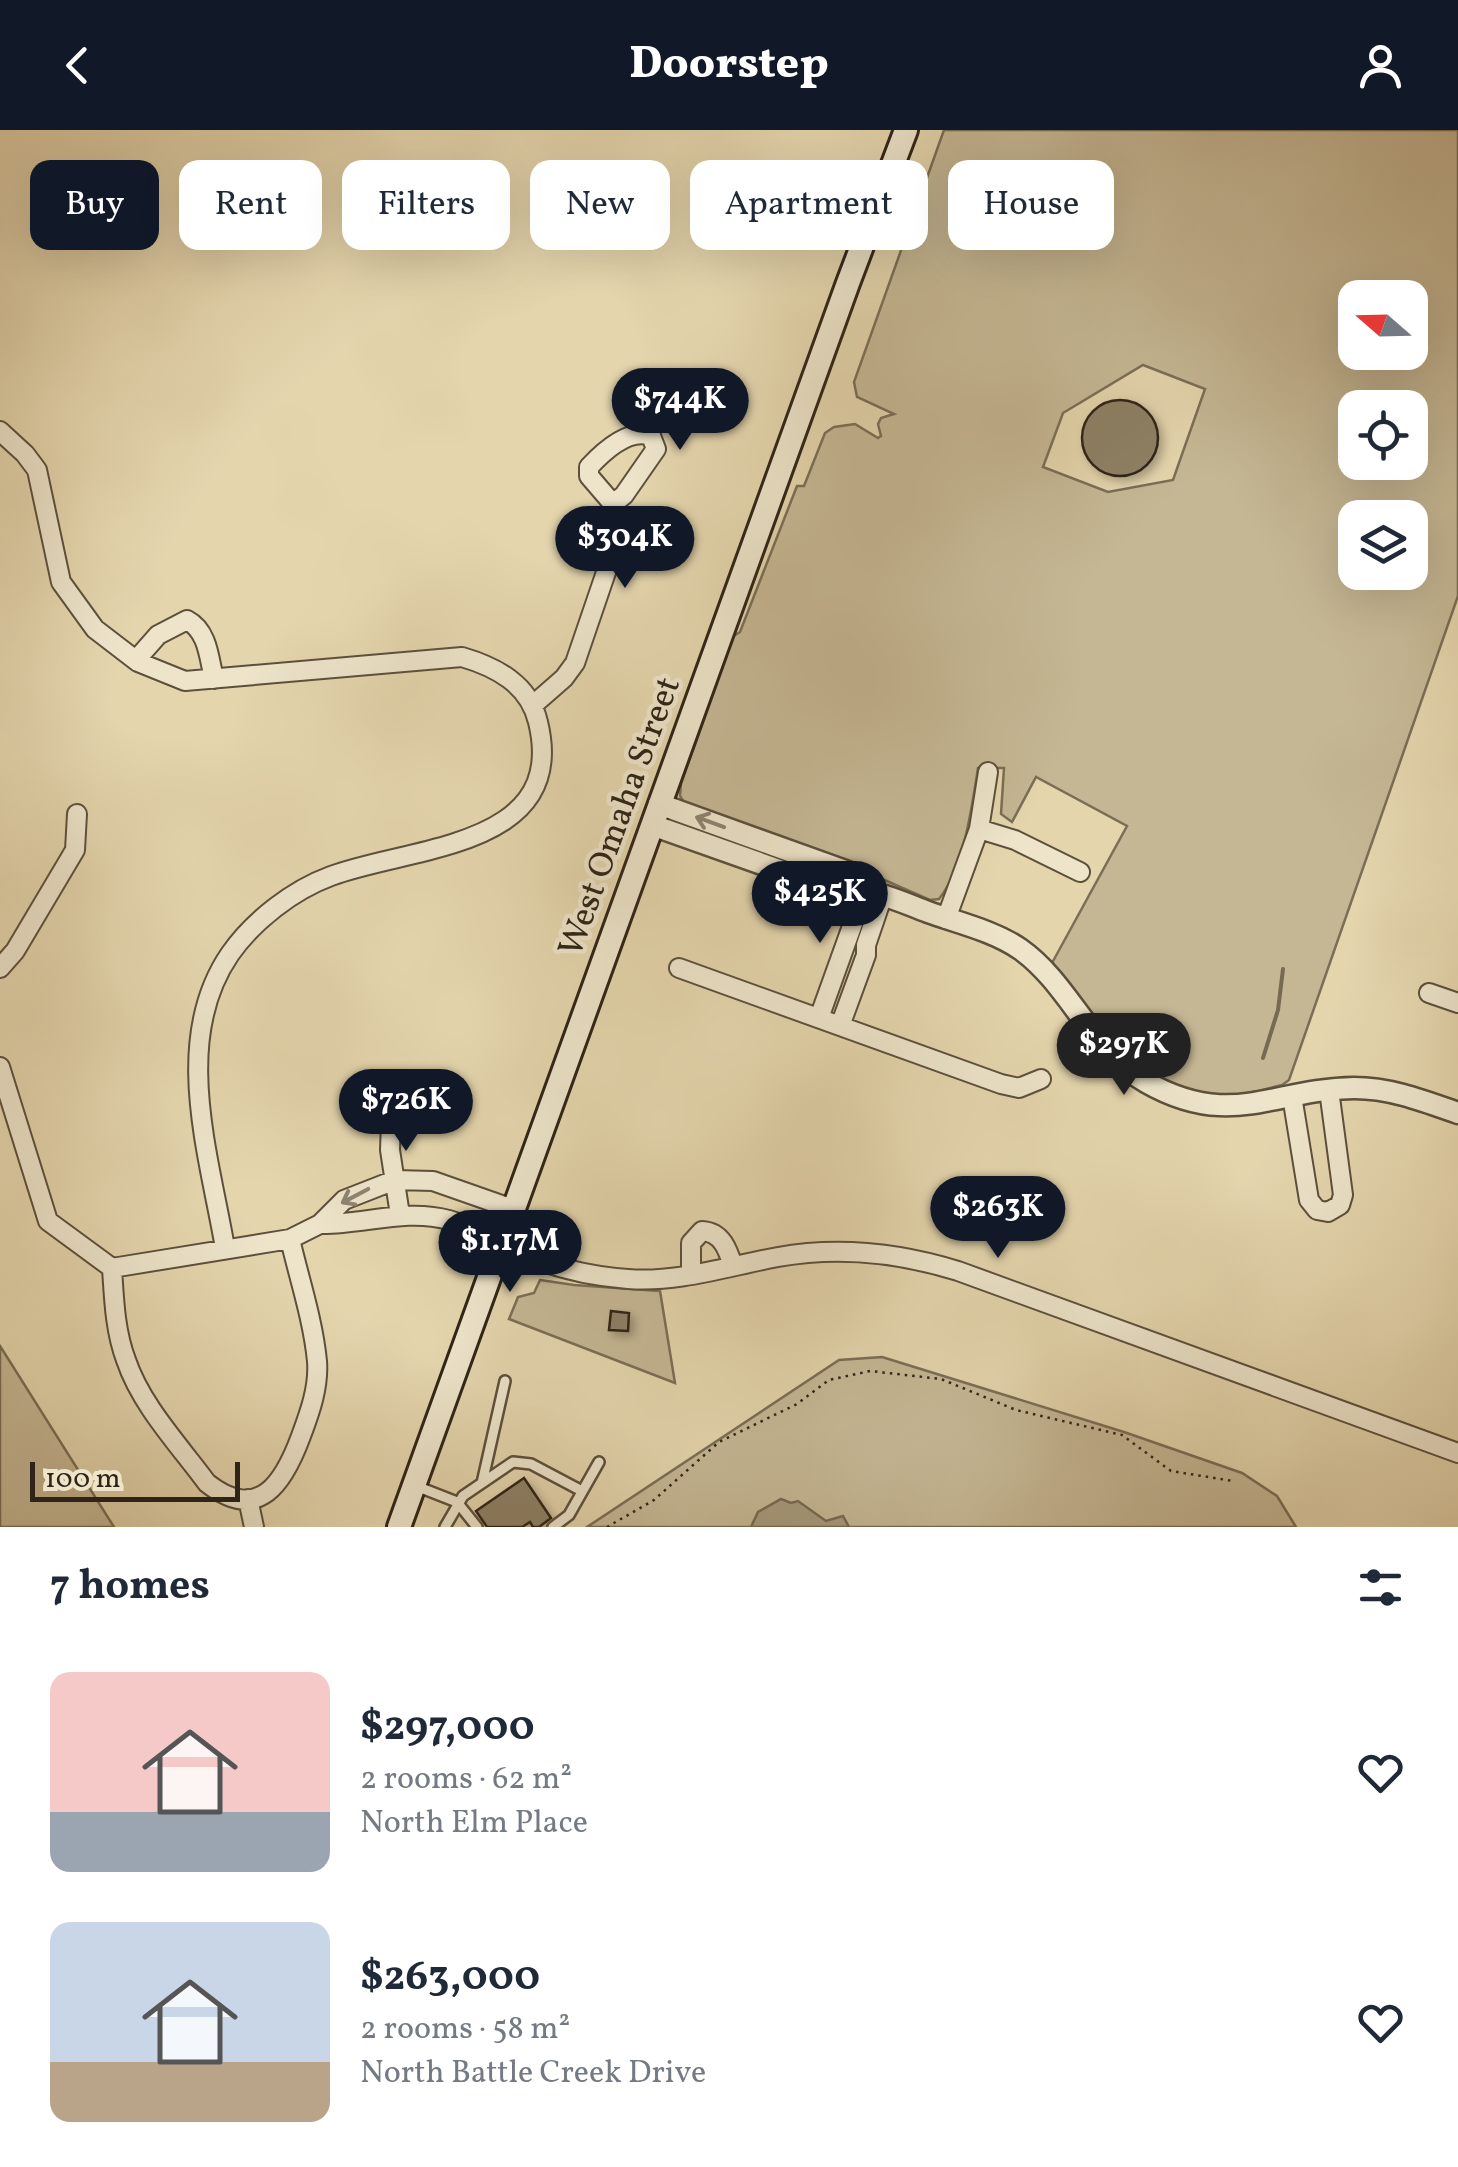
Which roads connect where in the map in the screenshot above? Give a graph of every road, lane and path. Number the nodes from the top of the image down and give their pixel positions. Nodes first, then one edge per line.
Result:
1 (906, 130) edge
2 (0, 431) edge
3 (613, 504) dead end
4 (136, 660) junction
5 (214, 679) junction
6 (534, 709) junction
7 (988, 772) dead end
8 (77, 814) dead end
9 (656, 814) junction
10 (978, 829) junction
11 (1080, 872) dead end
12 (870, 891) junction
13 (946, 919) junction
14 (0, 968) edge
15 (679, 968) dead end
16 (1429, 993) dead end
17 (1458, 1003) edge
18 (819, 1018) junction
19 (840, 1026) junction
20 (0, 1067) edge
21 (1040, 1079) dead end
22 (1329, 1090) junction
23 (392, 1094) dead end
24 (1292, 1096) junction
25 (1457, 1110) edge
26 (395, 1180) junction
27 (446, 1184) junction
28 (513, 1209) junction
29 (400, 1215) junction
30 (439, 1218) junction
31 (320, 1224) junction
32 (290, 1238) junction
33 (501, 1242) junction
34 (224, 1248) junction
35 (734, 1266) junction
36 (112, 1268) junction
37 (691, 1274) junction
38 (504, 1381) dead end
39 (1458, 1454) edge
40 (599, 1462) dead end
41 (1233, 1481) dead end
42 (482, 1482) junction
43 (414, 1485) junction
44 (582, 1491) junction
45 (248, 1499) junction
46 (457, 1502) junction
47 (254, 1527) edge
48 (399, 1527) edge
49 (445, 1527) edge
50 (477, 1527) edge
51 (553, 1527) edge
52 (607, 1527) edge

1 - 9 main road, West Omaha Street
2 - 4 street
3 - 6 street
4 - 5 street
4 - 5 street
5 - 6 street
6 - 34 street
7 - 10 street
8 - 14 street
9 - 12 street
9 - 28 main road, West Omaha Street
10 - 11 street
10 - 13 street
12 - 13 street
12 - 18 street
12 - 19 street
13 - 24 street
15 - 18 street
16 - 17 street
18 - 19 street
19 - 21 street
20 - 36 street
22 - 24 street
22 - 24 street
22 - 25 street
23 - 26 street
26 - 27 street
26 - 29 street
26 -> 31 street
27 - 28 street
27 - 30 street
28 - 33 main road, West Omaha Street
29 - 30 street
29 - 31 street
30 - 33 street
31 - 32 street
32 - 34 street
32 - 45 street
33 - 37 street
33 - 43 main road, West Omaha Street
34 - 36 street
35 - 37 street
35 - 37 street
35 - 39 street
36 - 45 street
38 - 42 lane
40 - 44 lane
41 - 52 path
42 - 44 lane
42 - 46 lane
43 - 46 lane
43 - 48 main road, West Omaha Street
44 - 51 lane
45 - 47 street
46 - 49 lane
46 - 50 lane

